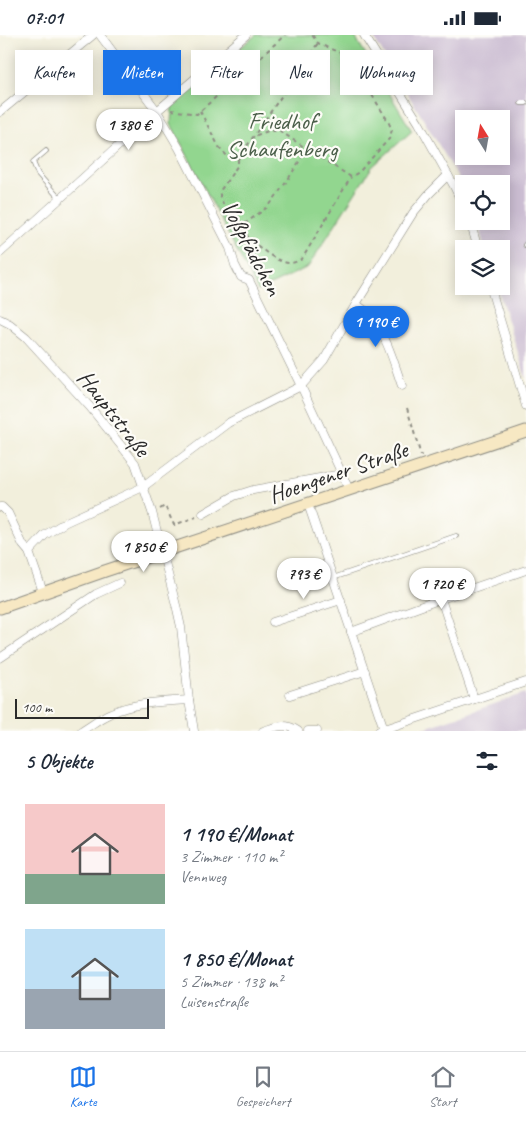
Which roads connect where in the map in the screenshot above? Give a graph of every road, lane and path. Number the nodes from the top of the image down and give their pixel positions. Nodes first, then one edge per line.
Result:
1 (94, 35) edge
2 (100, 35) edge
3 (246, 35) edge
4 (285, 35) edge
5 (312, 35) edge
6 (364, 35) edge
7 (318, 43) junction
8 (520, 103) dead end
9 (526, 103) edge
10 (160, 109) junction
11 (200, 111) junction
12 (0, 112) edge
13 (254, 136) junction
14 (308, 149) junction
15 (46, 151) dead end
16 (238, 159) junction
17 (448, 175) junction
18 (351, 177) junction
19 (455, 189) edge
20 (60, 199) junction
21 (239, 228) junction
22 (0, 253) edge
23 (493, 295) edge
24 (356, 304) junction
25 (0, 319) edge
26 (300, 386) junction
27 (402, 386) dead end
28 (526, 406) edge
29 (407, 408) dead end
30 (526, 431) edge
31 (423, 465) junction
32 (342, 474) junction
33 (143, 487) junction
34 (349, 490) junction
35 (308, 504) junction
36 (1, 507) edge
37 (152, 512) junction
38 (203, 514) joint
39 (456, 536) dead end
40 (29, 552) junction
41 (163, 553) junction
42 (526, 570) edge
43 (333, 578) junction
44 (120, 583) dead end
45 (43, 592) junction
46 (441, 599) junction
47 (341, 600) junction
48 (0, 608) edge
49 (273, 622) dead end
50 (351, 632) junction
51 (0, 657) edge
52 (364, 671) junction
53 (526, 682) edge
54 (290, 695) dead end
55 (474, 699) junction
56 (189, 700) junction
57 (382, 730) edge
58 (81, 731) edge
59 (194, 731) edge
60 (263, 731) edge
61 (298, 731) edge
62 (308, 731) edge
63 (317, 731) edge

1 - 12 street
2 - 10 street, Voßpfädchen
3 - 10 street
4 - 11 path
5 - 7 path
6 - 17 street
7 - 13 path
7 - 18 path
8 - 9 lane
10 - 11 path
10 - 20 street
10 - 26 street, Voßpfädchen
11 - 16 path
13 - 14 path
13 - 16 path
14 - 18 path
14 - 21 path
15 - 20 lane
16 - 21 path
17 - 19 street
17 - 24 street
18 - 21 path
20 - 22 street
23 - 28 street
24 - 26 street
24 - 27 street
25 - 33 street, Hauptstraße
26 - 32 street, Voßpfädchen
26 - 33 street
29 - 31 path
30 - 31 main road, Hoengener Straße
31 - 34 main road, Hoengener Straße
32 - 34 street, Voßpfädchen
32 - 38 street, Hoengener Straße
33 - 37 street, Hauptstraße
33 - 40 street
34 - 35 main road, Hoengener Straße
35 - 41 main road, Hoengener Straße
35 - 43 street
36 - 40 street
37 - 38 path
37 - 41 street, Hauptstraße
39 - 43 lane
40 - 45 street
41 - 45 main road, Hoengener Straße
41 - 56 street, Hauptstraße
42 - 46 street
43 - 47 street
44 - 51 street
45 - 48 main road, Hoengener Straße
46 - 50 street
46 - 55 street
47 - 49 street
47 - 50 street
50 - 52 street
52 - 54 street
52 - 57 street
53 - 55 street
55 - 57 street
56 - 58 street
56 - 59 street, Hauptstraße
60 - 61 street
62 - 63 street

